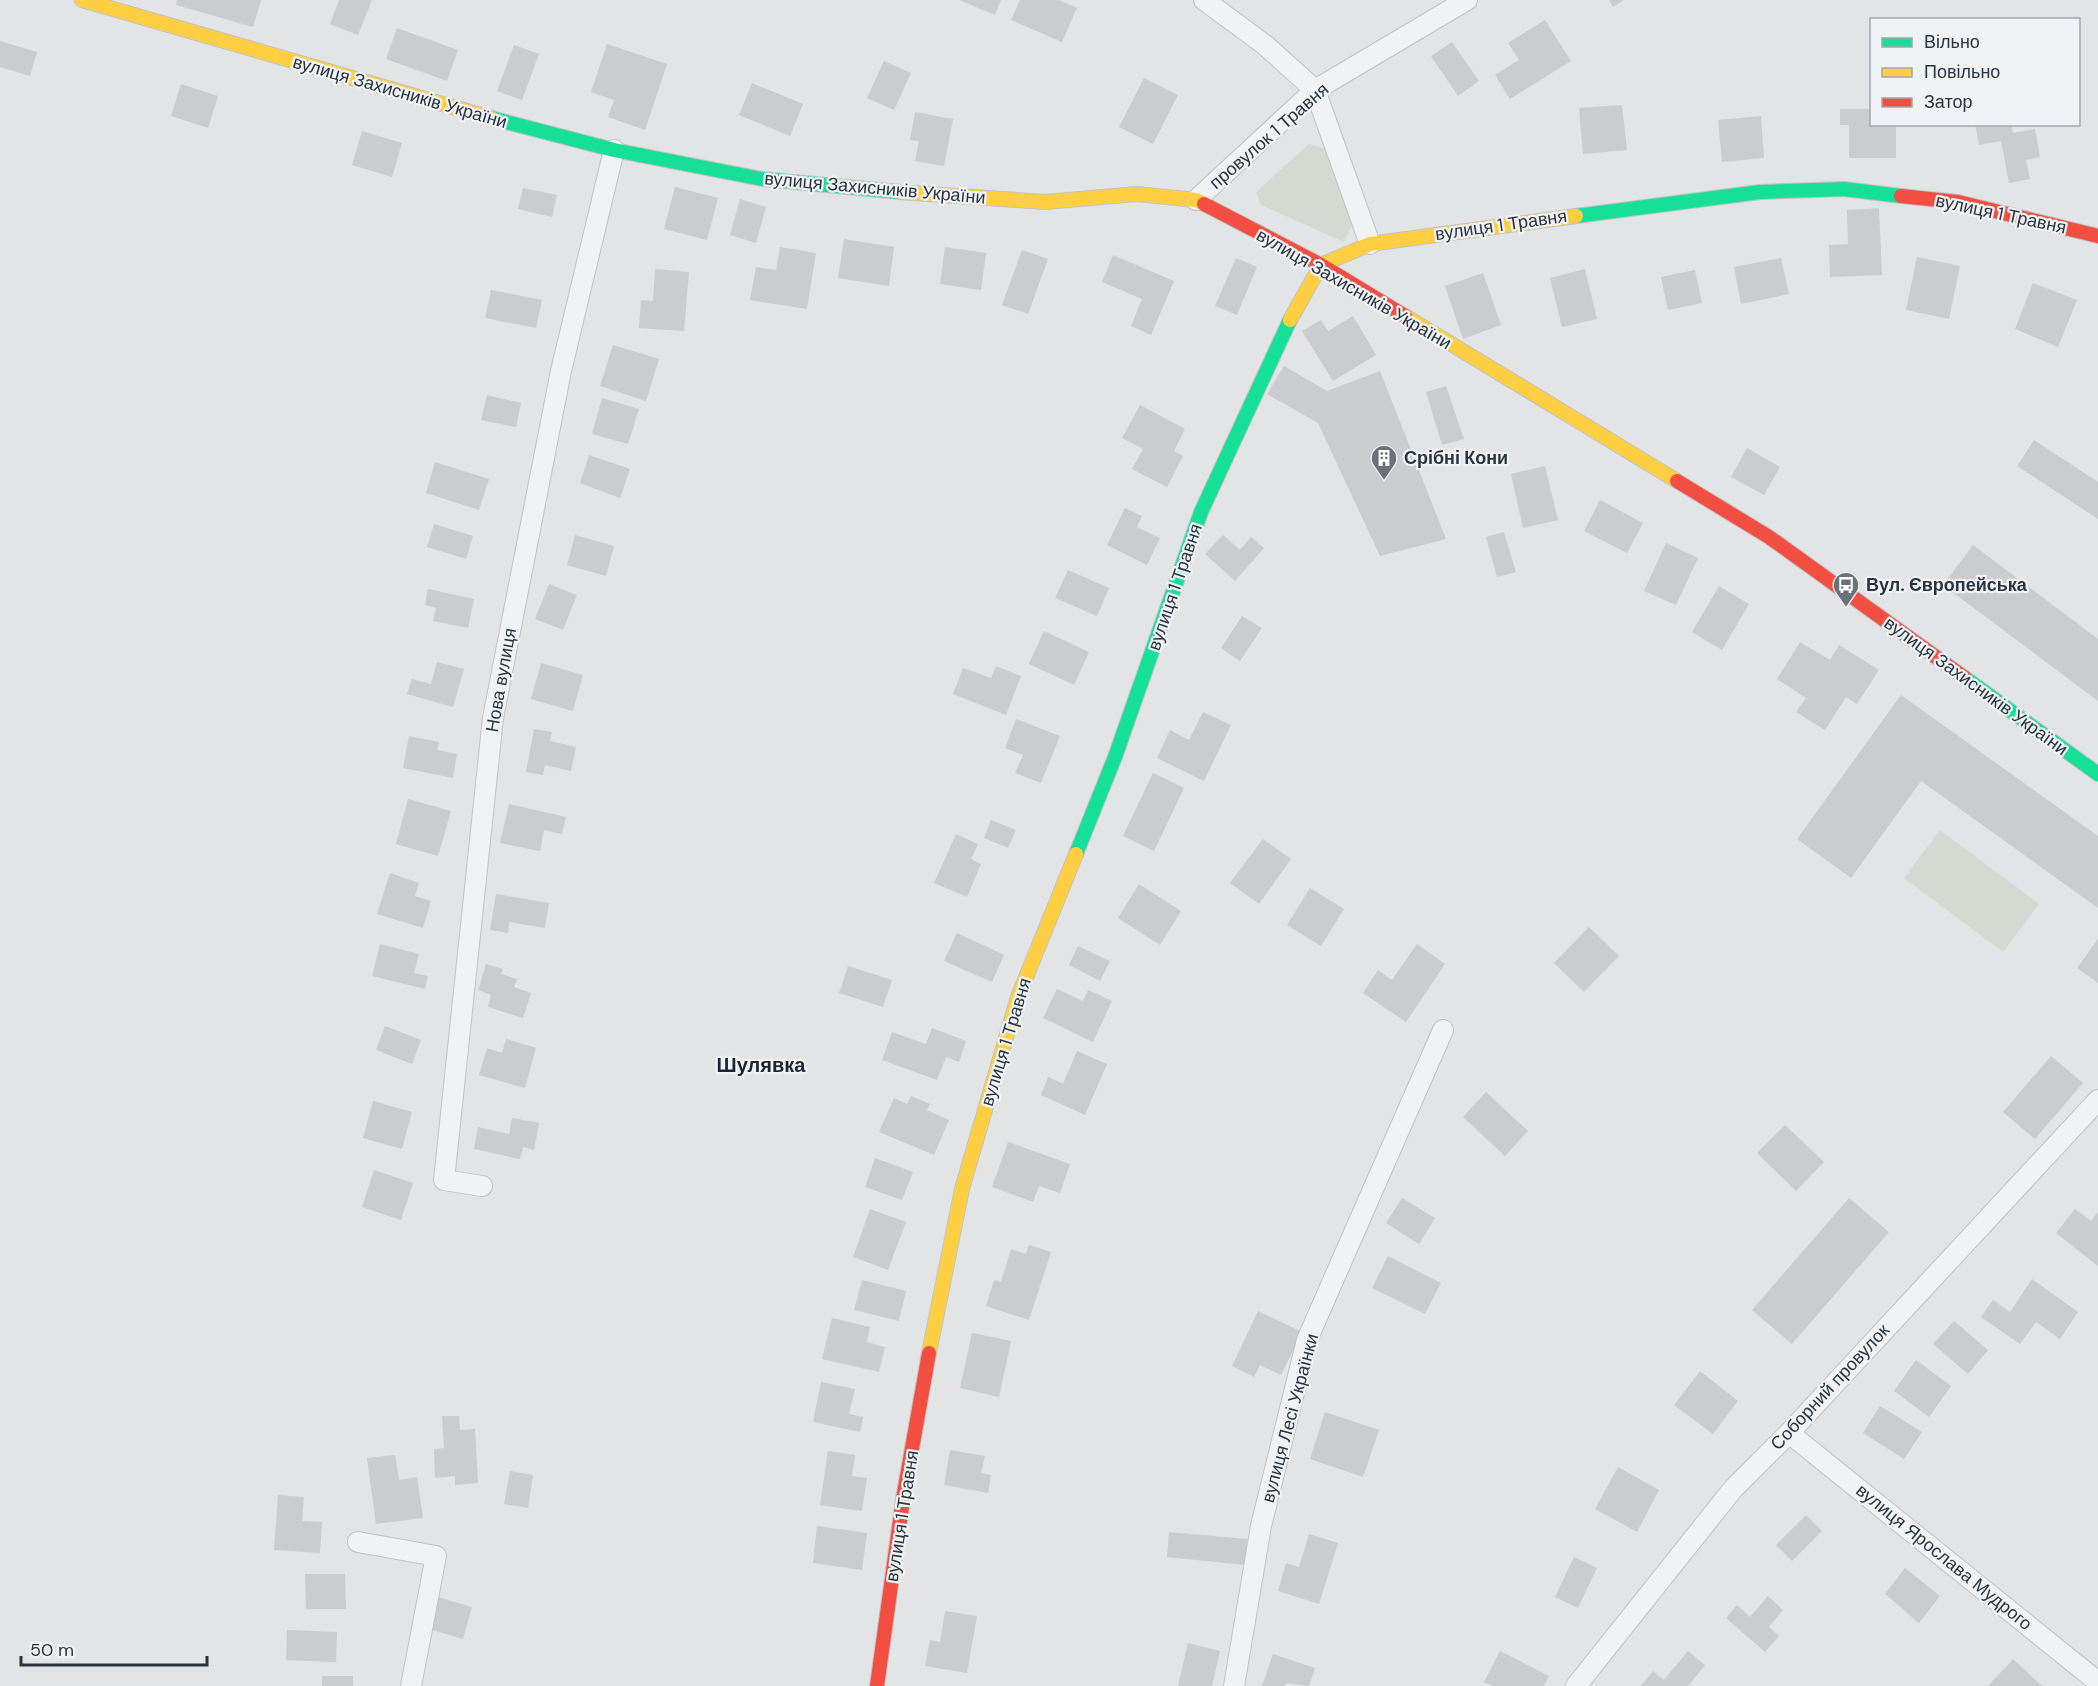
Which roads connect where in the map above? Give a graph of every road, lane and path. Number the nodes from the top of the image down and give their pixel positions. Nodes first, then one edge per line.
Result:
1 (82, 0) edge
2 (1204, 0) edge
3 (1467, 0) edge
4 (1315, 90) junction
5 (614, 150) junction
6 (1196, 200) junction
7 (2098, 236) edge
8 (1370, 244) junction
9 (1321, 265) junction
10 (2098, 774) edge
11 (1443, 1030) dead end
12 (2098, 1100) edge
13 (482, 1186) dead end
14 (1789, 1433) junction
15 (358, 1542) dead end
16 (2098, 1682) edge
17 (411, 1686) edge
18 (877, 1686) edge
19 (1234, 1686) edge
20 (1576, 1686) edge

1 - 5 street, вулиця Захисників України
2 - 4 street
3 - 4 street, провулок 1 Травня
4 - 6 street, провулок 1 Травня
4 - 8 street
5 - 6 street, вулиця Захисників України
5 - 13 street, Нова вулиця
6 - 9 street, вулиця Захисників України
7 - 8 street, вулиця 1 Травня
8 - 9 street, вулиця 1 Травня
9 - 10 street, вулиця Захисників України
9 - 18 street, вулиця 1 Травня
11 - 19 street, вулиця Лесі Українки
12 - 14 street, Соборний провулок
14 - 16 street, вулиця Ярослава Мудрого
14 - 20 street, Соборний провулок
15 - 17 street

